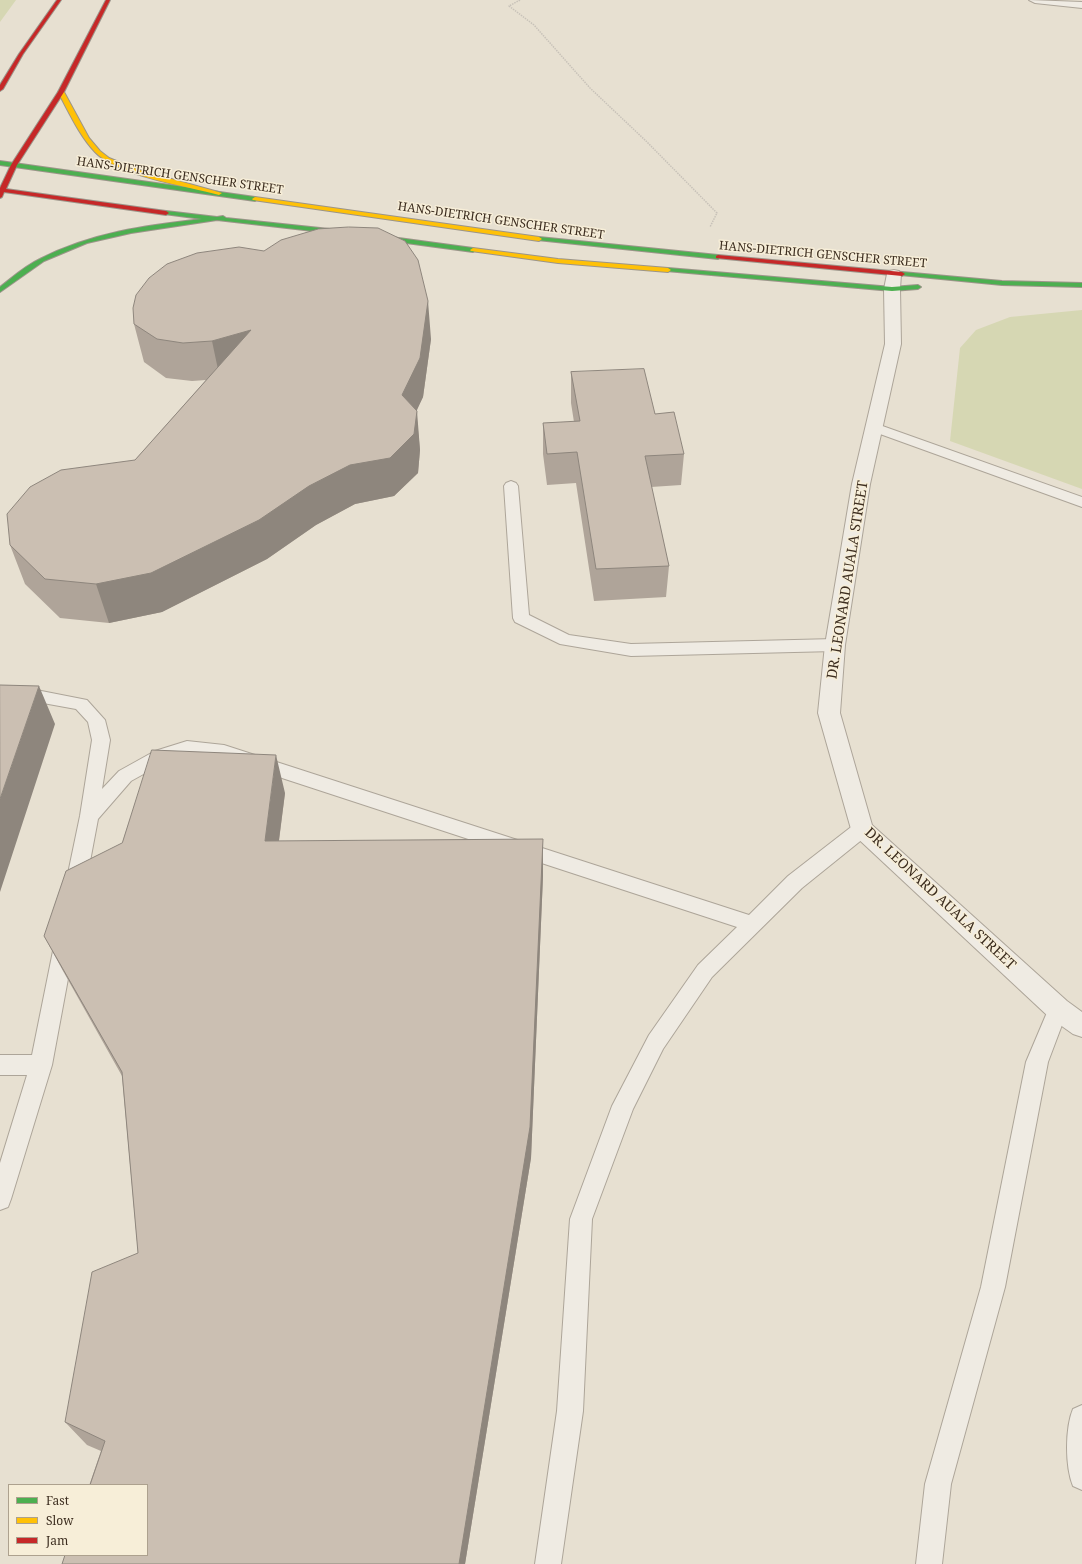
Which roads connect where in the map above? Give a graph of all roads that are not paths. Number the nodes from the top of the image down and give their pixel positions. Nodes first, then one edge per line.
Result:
1 (59, 0) edge
2 (108, 0) edge
3 (1035, 0) edge
4 (1082, 5) edge
5 (22, 54) junction
6 (5, 63) dead end
7 (0, 89) edge
8 (61, 92) junction
9 (0, 163) edge
10 (14, 165) junction
11 (1, 192) edge
12 (219, 193) junction
13 (224, 218) junction
14 (893, 281) junction
15 (1002, 282) junction
16 (1082, 285) edge
17 (0, 290) edge
18 (874, 427) junction
19 (511, 486) dead end
20 (1082, 502) edge
21 (835, 645) junction
22 (0, 692) edge
23 (89, 816) junction
24 (862, 829) junction
25 (752, 924) junction
26 (1058, 1008) junction
27 (1082, 1026) edge
28 (0, 1065) edge
29 (41, 1065) junction
30 (0, 1199) edge
31 (1082, 1418) edge
32 (1082, 1477) edge
33 (548, 1564) edge
34 (929, 1564) edge

1 - 5 street
2 - 8 street
3 - 4 street
5 - 6 street
5 - 7 street
8 - 10 street
8 - 12 street
9 - 10 street, HANS-DIETRICH GENSCHER STREET
10 - 11 street
10 - 12 street, HANS-DIETRICH GENSCHER STREET
11 - 13 street, HANS-DIETRICH GENSCHER STREET
12 - 14 street, HANS-DIETRICH GENSCHER STREET
13 - 14 street, HANS-DIETRICH GENSCHER STREET
13 - 17 street
14 - 15 street, HANS-DIETRICH GENSCHER STREET
14 - 15 street, HANS-DIETRICH GENSCHER STREET
14 - 18 street, DR. LEONARD AUALA STREET
15 - 16 street, HANS-DIETRICH GENSCHER STREET
18 - 20 lane
18 - 21 street, DR. LEONARD AUALA STREET
19 - 21 lane
21 - 24 street, DR. LEONARD AUALA STREET
22 - 23 lane
23 - 25 lane
23 - 29 lane
24 - 25 lane
24 - 26 street, DR. LEONARD AUALA STREET
25 - 33 lane
26 - 27 street, DR. LEONARD AUALA STREET
26 - 34 lane
28 - 29 lane
29 - 30 lane
31 - 32 lane

